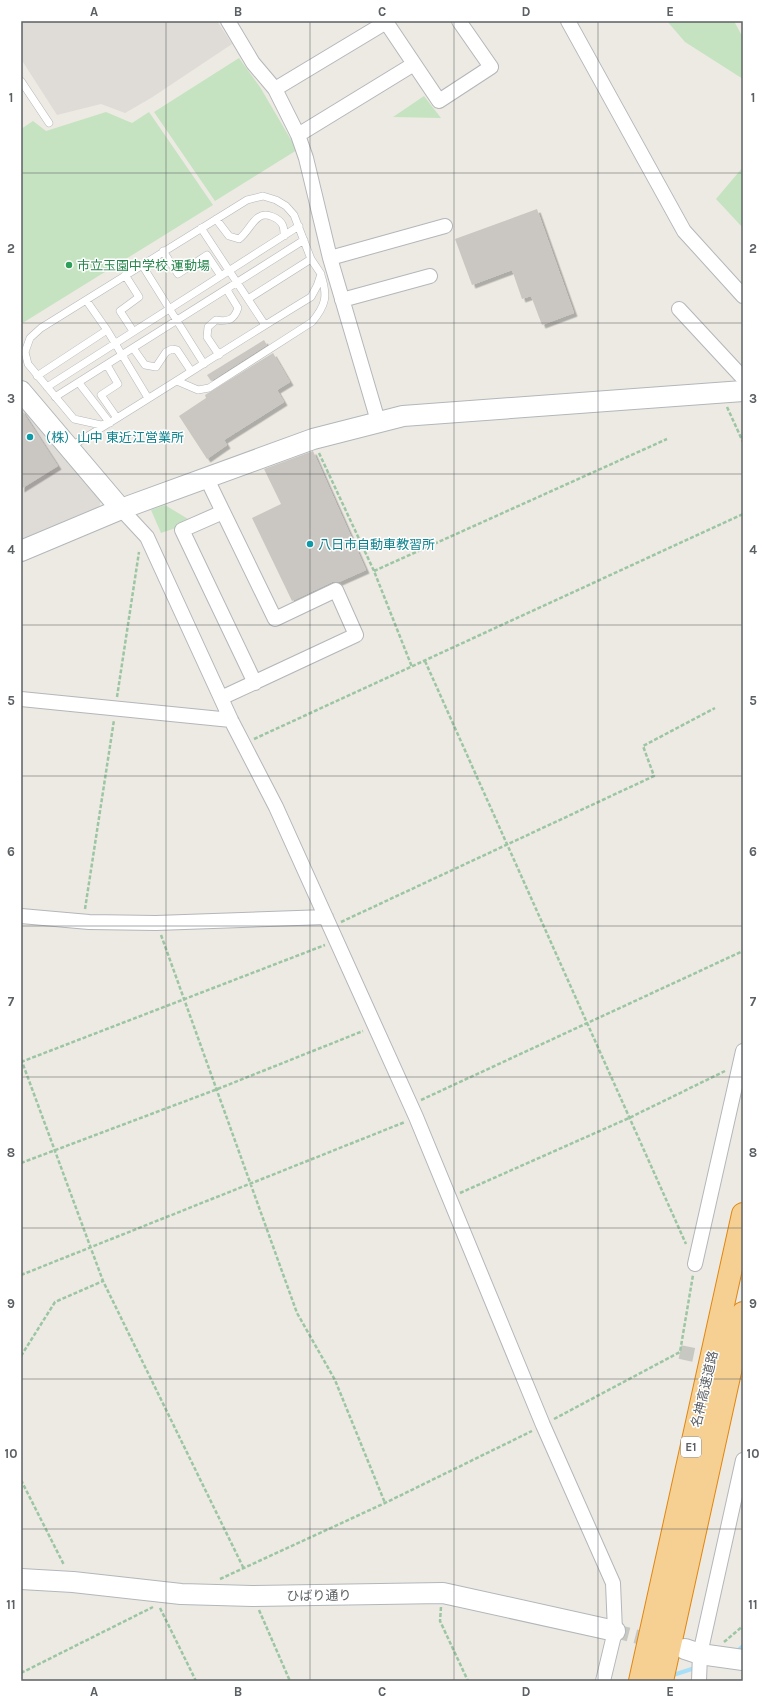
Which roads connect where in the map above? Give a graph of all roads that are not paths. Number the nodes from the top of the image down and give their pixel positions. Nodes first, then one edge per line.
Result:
1 (228, 21) edge
2 (459, 21) edge
3 (568, 21) edge
4 (387, 22) edge
5 (414, 64) junction
6 (21, 81) edge
7 (275, 89) junction
8 (49, 123) dead end
9 (298, 135) junction
10 (216, 220) junction
11 (298, 226) junction
12 (445, 226) dead end
13 (201, 228) junction
14 (284, 236) junction
15 (304, 240) junction
16 (163, 251) junction
17 (330, 258) junction
18 (311, 259) junction
19 (142, 265) junction
20 (230, 271) junction
21 (321, 274) junction
22 (125, 275) junction
23 (221, 276) junction
24 (430, 276) dead end
25 (237, 283) junction
26 (227, 290) junction
27 (743, 296) edge
28 (248, 299) junction
29 (86, 300) junction
30 (342, 300) junction
31 (169, 308) junction
32 (679, 309) dead end
33 (177, 321) junction
34 (265, 325) junction
35 (107, 330) junction
36 (133, 331) junction
37 (114, 343) junction
38 (133, 348) junction
39 (218, 355) junction
40 (122, 356) junction
41 (204, 364) junction
42 (107, 365) junction
43 (191, 371) junction
44 (37, 376) junction
45 (743, 378) edge
46 (177, 381) junction
47 (79, 383) junction
48 (47, 387) junction
49 (21, 391) edge
50 (743, 391) edge
51 (55, 397) junction
52 (148, 398) junction
53 (117, 418) junction
54 (378, 421) junction
55 (110, 422) junction
56 (69, 448) junction
57 (207, 479) junction
58 (121, 509) junction
59 (223, 512) junction
60 (21, 551) edge
61 (255, 683) junction
62 (221, 698) junction
63 (21, 699) edge
64 (231, 720) junction
65 (21, 916) edge
66 (328, 922) junction
67 (741, 1057) edge
68 (743, 1214) edge
69 (695, 1264) road end
70 (743, 1313) edge
71 (743, 1460) edge
72 (21, 1579) edge
73 (614, 1631) junction
74 (692, 1652) junction
75 (743, 1660) edge
76 (603, 1681) edge
77 (640, 1681) edge
78 (662, 1681) edge
79 (699, 1681) edge

1 - 7 street
2 - 5 street
3 - 27 street
4 - 5 street
4 - 7 street
5 - 9 street
6 - 8 lane
7 - 9 street
9 - 17 street
10 - 11 lane
10 - 13 lane
10 - 14 lane
11 - 14 lane
11 - 15 lane
12 - 17 street
13 - 16 lane
13 - 20 lane
14 - 20 lane
15 - 18 lane
15 - 25 lane
16 - 19 lane
16 - 23 lane
17 - 30 street
18 - 21 lane
18 - 28 lane
19 - 22 lane
19 - 31 lane
20 - 23 lane
20 - 25 lane
21 - 34 lane
21 - 46 lane
22 - 29 lane
22 - 36 lane
23 - 31 lane
24 - 30 street
25 - 26 lane
25 - 28 lane
26 - 33 lane
26 - 39 lane
28 - 34 lane
29 - 35 lane
29 - 44 lane
30 - 54 street
31 - 33 lane
31 - 36 lane
32 - 45 street
33 - 38 lane
33 - 41 lane
34 - 39 lane
35 - 37 lane
35 - 44 lane
36 - 37 lane
37 - 40 lane
37 - 48 lane
38 - 40 lane
38 - 43 lane
39 - 41 lane
40 - 42 lane
40 - 52 lane
41 - 43 lane
42 - 47 lane
42 - 53 lane
43 - 46 lane
44 - 48 lane
46 - 52 lane
47 - 51 lane
47 - 55 lane
48 - 51 lane
49 - 56 street
50 - 54 street
51 - 55 lane
52 - 53 lane
53 - 55 lane
54 - 57 street
55 - 56 lane
56 - 58 street
57 - 58 street
57 - 59 street
58 - 60 street
58 - 62 street
59 - 61 street
59 - 61 street
61 - 62 street
62 - 64 street
63 - 64 street
64 - 66 street
65 - 66 street
66 - 73 street
67 - 69 street
68 - 77 highway, 名神高速道路 / E1
70 - 78 highway, 名神高速道路 / E1
71 - 74 street
72 - 73 street, ひばり通り
73 - 76 street
74 - 75 street
74 - 79 street

